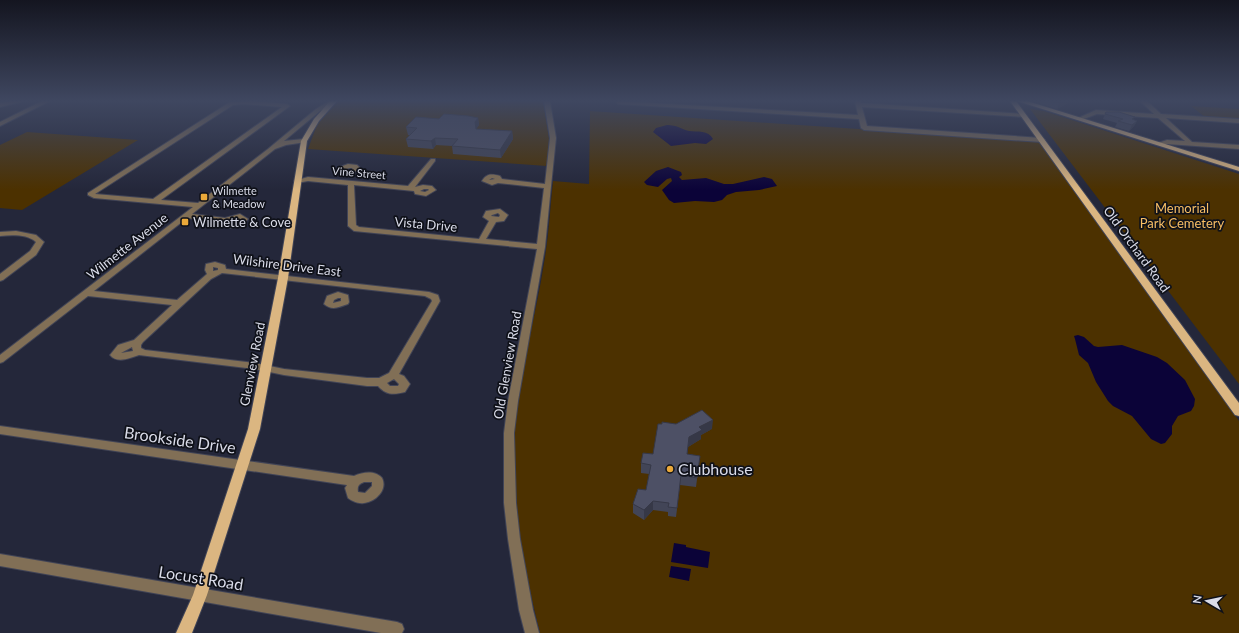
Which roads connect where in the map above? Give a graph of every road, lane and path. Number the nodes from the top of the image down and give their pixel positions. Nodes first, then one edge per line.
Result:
1 (189, 131) edge
2 (253, 131) edge
3 (293, 131) edge
4 (310, 131) edge
5 (552, 131) edge
6 (902, 131) edge
7 (1035, 131) edge
8 (1117, 131) edge
9 (1176, 131) edge
10 (1042, 140) junction
11 (304, 141) junction
12 (1190, 143) junction
13 (1160, 144) junction
14 (1239, 147) edge
15 (270, 150) junction
16 (433, 160) dead end
17 (1239, 169) edge
18 (345, 173) dead end
19 (297, 181) junction
20 (498, 181) dead end
21 (336, 182) junction
22 (351, 183) junction
23 (548, 186) junction
24 (410, 188) junction
25 (418, 189) dead end
26 (155, 201) junction
27 (199, 205) junction
28 (185, 216) junction
29 (226, 220) dead end
30 (492, 220) dead end
31 (0, 234) edge
32 (481, 241) junction
33 (541, 247) junction
34 (0, 278) edge
35 (283, 278) junction
36 (349, 286) junction
37 (86, 293) junction
38 (341, 295) dead end
39 (179, 303) junction
40 (0, 360) edge
41 (266, 368) junction
42 (393, 375) junction
43 (381, 382) junction
44 (1239, 412) edge
45 (0, 430) edge
46 (244, 465) junction
47 (355, 481) dead end
48 (0, 560) edge
49 (200, 595) junction
50 (398, 629) dead end
51 (184, 633) edge
52 (532, 633) edge

1 - 26 street
2 - 26 street
3 - 15 street, Wilmette Avenue
4 - 11 main road, Glenview Road
5 - 23 street, Old Glenview Road
6 - 10 street
7 - 10 main road, Old Orchard Road
8 - 13 main road
9 - 12 street
10 - 44 main road, Old Orchard Road
11 - 15 street, Wilmette Avenue
11 - 19 main road, Glenview Road
12 - 13 street
12 - 14 street
13 - 17 main road
15 - 27 street, Wilmette Avenue
16 - 24 street
18 - 21 street
19 - 21 street, Vine Street
19 - 35 main road, Glenview Road
20 - 23 street
21 - 22 street, Vine Street
22 - 24 street, Vine Street
22 - 32 street, Vista Drive
23 - 33 street, Old Glenview Road
24 - 25 street, Vine Street
26 - 27 street
27 - 28 street, Wilmette Avenue
28 - 29 street
28 - 37 street, Wilmette Avenue
30 - 32 street
31 - 34 street
32 - 33 street, Vista Drive
33 - 52 street, Old Glenview Road
35 - 36 street, Wilshire Drive East
35 - 39 street, Wilshire Drive East
35 - 41 main road, Glenview Road
36 - 38 street, Wilshire Drive East
36 - 42 street, Wilshire Drive East
37 - 39 street
37 - 40 street, Wilmette Avenue
39 - 41 street, Wilshire Drive East
41 - 43 street
41 - 46 main road, Glenview Road
42 - 43 street
42 - 43 street
45 - 46 street, Brookside Drive
46 - 47 street, Brookside Drive
46 - 49 main road, Glenview Road
48 - 49 street, Locust Road
49 - 50 street, Locust Road
49 - 51 main road, Glenview Road

